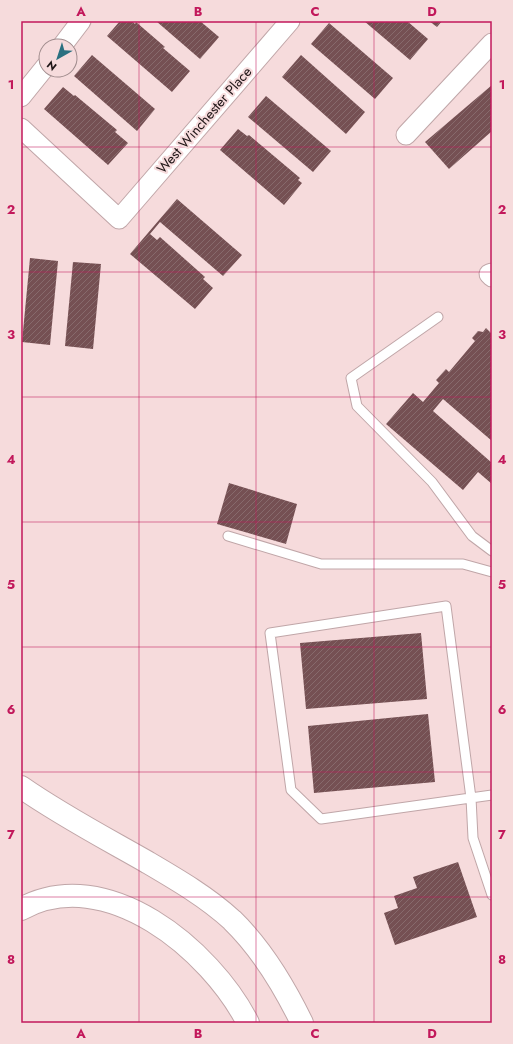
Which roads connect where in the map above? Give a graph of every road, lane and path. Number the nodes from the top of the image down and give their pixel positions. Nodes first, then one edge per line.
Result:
1 (82, 21) edge
2 (290, 21) edge
3 (68, 38) edge
4 (492, 43) edge
5 (38, 76) edge
6 (21, 97) edge
7 (21, 128) edge
8 (406, 136) dead end
9 (492, 272) edge
10 (492, 277) edge
11 (438, 316) dead end
12 (228, 536) dead end
13 (492, 551) edge
14 (492, 572) edge
15 (21, 787) edge
16 (492, 795) edge
17 (471, 798) junction
18 (492, 895) edge
19 (21, 909) edge
20 (248, 1023) edge
21 (302, 1023) edge

1 - 3 street
2 - 7 street, West Winchester Place
4 - 8 street
5 - 6 street
9 - 10 street
11 - 13 lane
12 - 14 lane
15 - 21 highway
16 - 17 lane
17 - 17 lane
17 - 18 lane
19 - 20 highway

